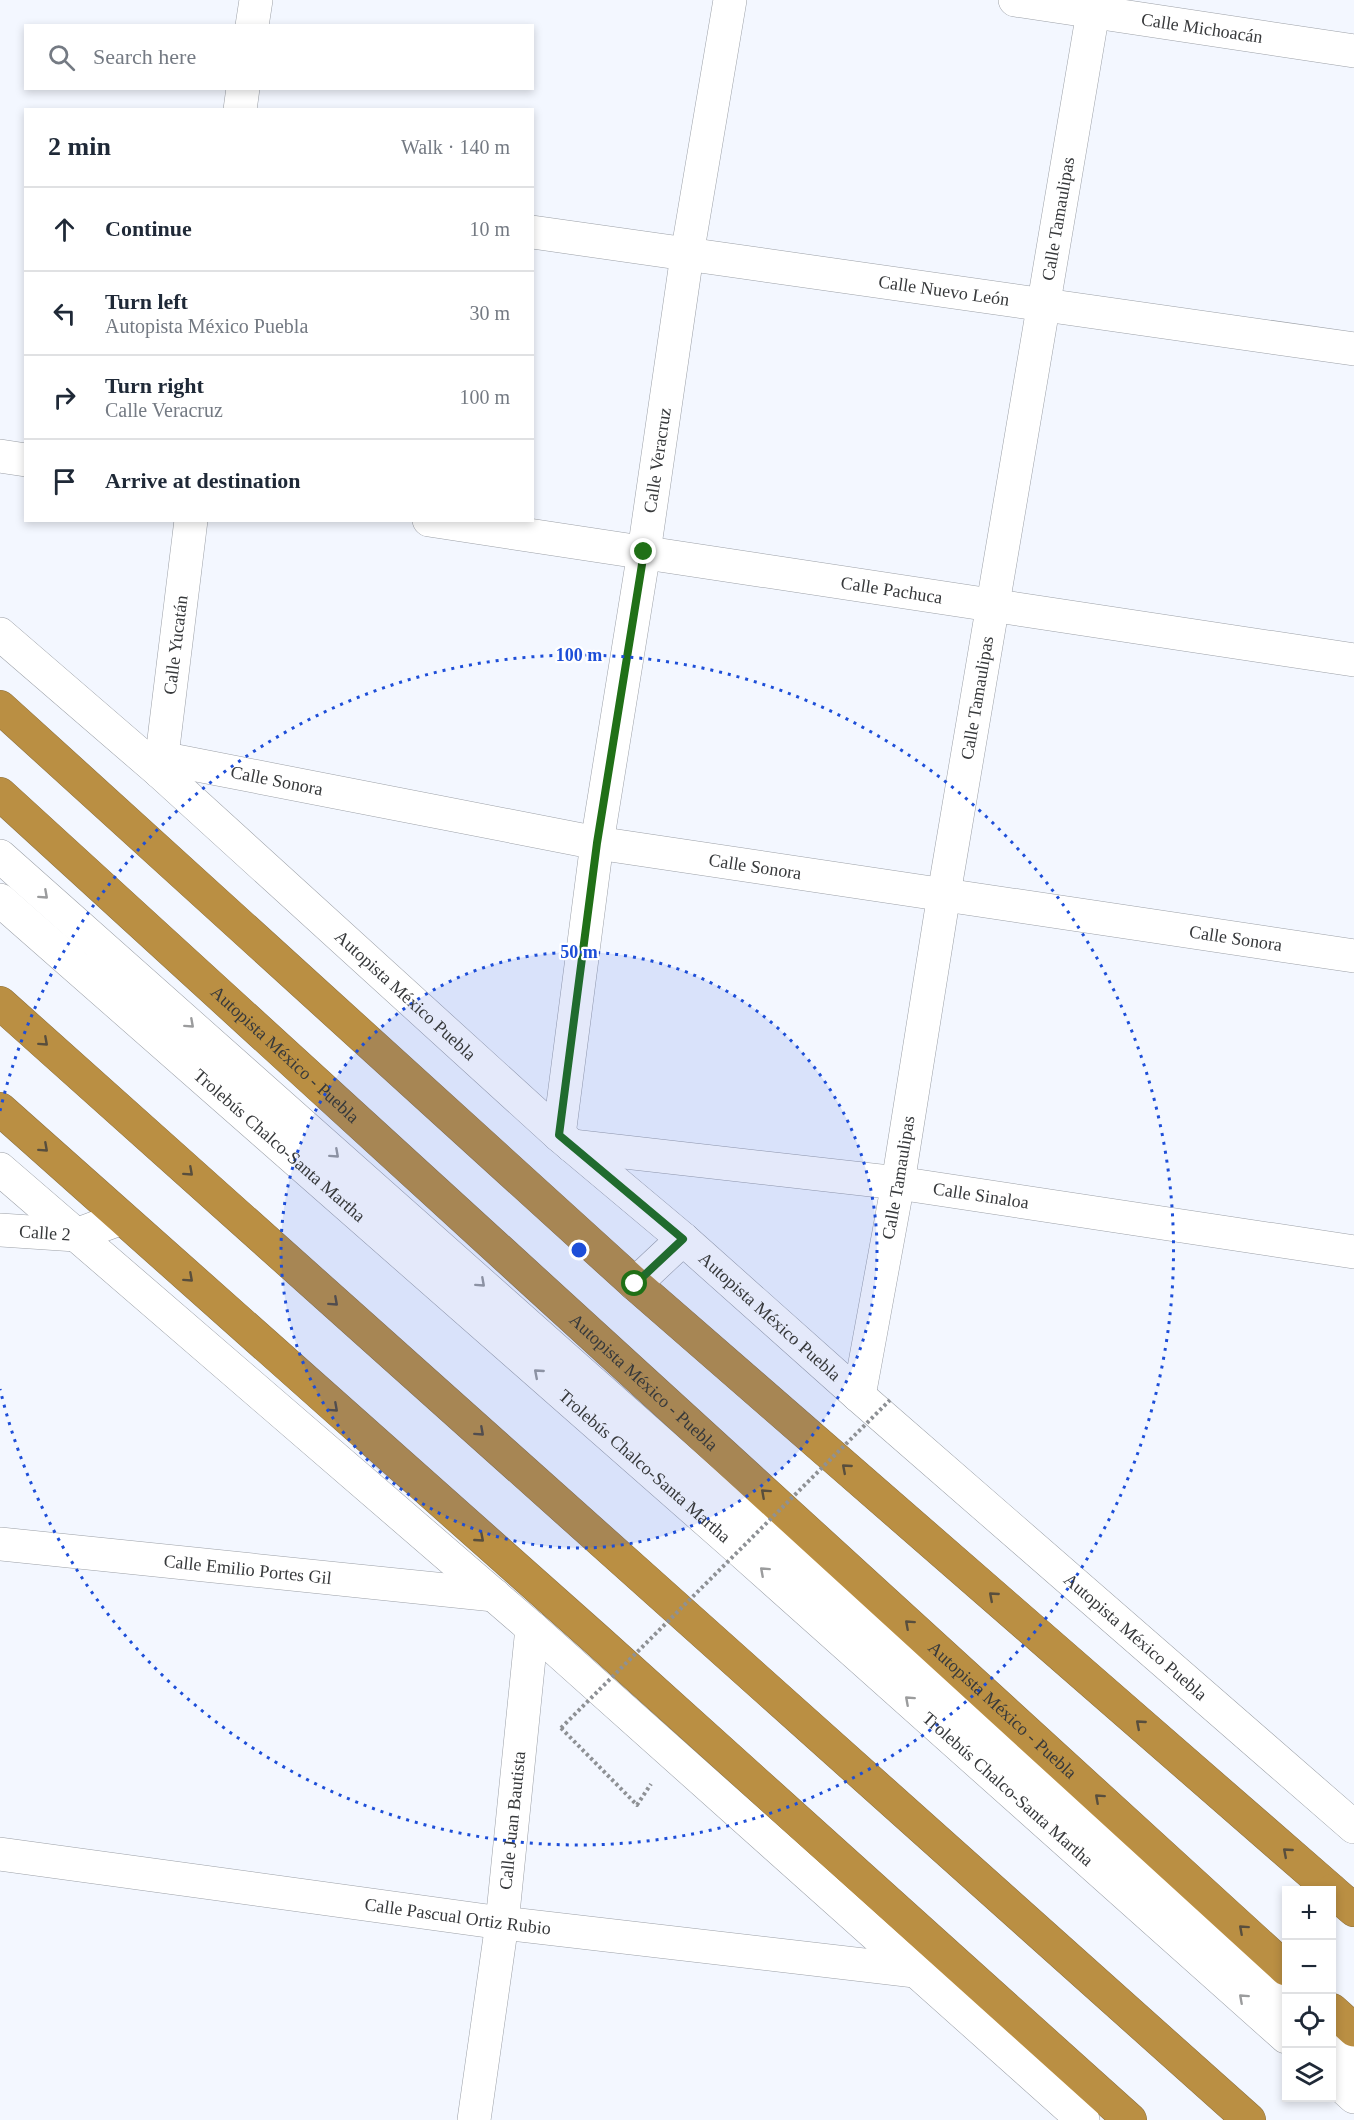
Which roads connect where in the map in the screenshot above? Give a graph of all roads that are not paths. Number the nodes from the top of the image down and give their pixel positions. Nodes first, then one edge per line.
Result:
1 (256, 0) edge
2 (730, 0) edge
3 (1015, 0) edge
4 (1094, 6) edge
5 (252, 24) edge
6 (1354, 51) edge
7 (243, 90) edge
8 (240, 108) edge
9 (534, 232) edge
10 (687, 255) junction
11 (1043, 305) junction
12 (1354, 349) edge
13 (0, 456) edge
14 (24, 460) edge
15 (191, 522) edge
16 (442, 522) edge
17 (644, 552) junction
18 (993, 606) junction
19 (0, 634) edge
20 (1354, 660) edge
21 (0, 708) edge
22 (160, 765) junction
23 (0, 795) edge
24 (597, 843) junction
25 (0, 856) edge
26 (944, 894) junction
27 (0, 900) edge
28 (1354, 956) edge
29 (0, 1003) edge
30 (0, 1109) edge
31 (565, 1140) junction
32 (0, 1169) edge
33 (898, 1183) junction
34 (122, 1218) junction
35 (0, 1230) edge
36 (76, 1235) junction
37 (683, 1239) junction
38 (1354, 1252) edge
39 (635, 1284) junction
40 (874, 1398) junction
41 (0, 1544) edge
42 (494, 1595) junction
43 (532, 1628) junction
44 (1354, 1827) edge
45 (0, 1854) edge
46 (1325, 1886) edge
47 (1336, 1895) edge
48 (1354, 1910) edge
49 (502, 1923) junction
50 (1282, 1964) edge
51 (915, 1971) junction
52 (1282, 1995) edge
53 (1336, 2014) edge
54 (1354, 2031) edge
55 (1282, 2033) edge
56 (1336, 2043) edge
57 (1354, 2059) edge
58 (1336, 2081) edge
59 (1354, 2097) edge
60 (474, 2120) edge
61 (1083, 2120) edge
62 (1130, 2120) edge
63 (1249, 2120) edge

1 - 5 street
2 - 10 street, Calle Veracruz
3 - 4 street, Calle Michoacán
4 - 6 street, Calle Michoacán
4 - 11 street, Calle Tamaulipas
7 - 8 street
9 - 10 street, Calle Nuevo León
10 - 11 street, Calle Nuevo León
10 - 17 street, Calle Veracruz
11 - 12 street, Calle Nuevo León
11 - 18 street, Calle Tamaulipas
13 - 14 street
15 - 22 street, Calle Yucatán
16 - 17 street, Calle Pachuca
17 - 18 street, Calle Pachuca
17 - 24 street, Calle Veracruz
18 - 20 street, Calle Pachuca
18 - 26 street, Calle Tamaulipas
19 - 22 street, Autopista México Puebla
21 - 39 highway
22 - 24 street, Calle Sonora
22 - 31 street, Autopista México Puebla
50 -> 23 highway, Autopista México - Puebla
24 - 26 street, Calle Sonora
24 - 31 street, Calle Veracruz
25 -> 52 street
26 - 28 street, Calle Sonora
26 - 33 street, Calle Tamaulipas
55 -> 27 street, Trolebús Chalco-Santa Martha
29 -> 63 highway
30 -> 34 highway
31 - 33 street, Calle Sinaloa
31 - 37 street, Autopista México Puebla
32 - 36 street
33 - 38 street, Calle Sinaloa
33 - 40 street, Calle Tamaulipas
34 - 36 street, Calle 2
34 -> 62 highway
35 - 36 street, Calle 2
36 - 42 street
37 - 39 street
37 - 40 street, Autopista México Puebla
46 -> 39 highway
40 - 44 street, Autopista México Puebla
41 - 42 street, Calle Emilio Portes Gil
42 - 43 street
43 - 49 street, Calle Juan Bautista
43 - 51 street
45 - 49 street, Calle Pascual Ortiz Rubio
47 - 48 highway
49 - 51 street, Calle Pascual Ortiz Rubio
49 - 60 street, Calle Juan Bautista
51 - 61 street
53 - 54 highway
56 - 57 street
58 - 59 street

